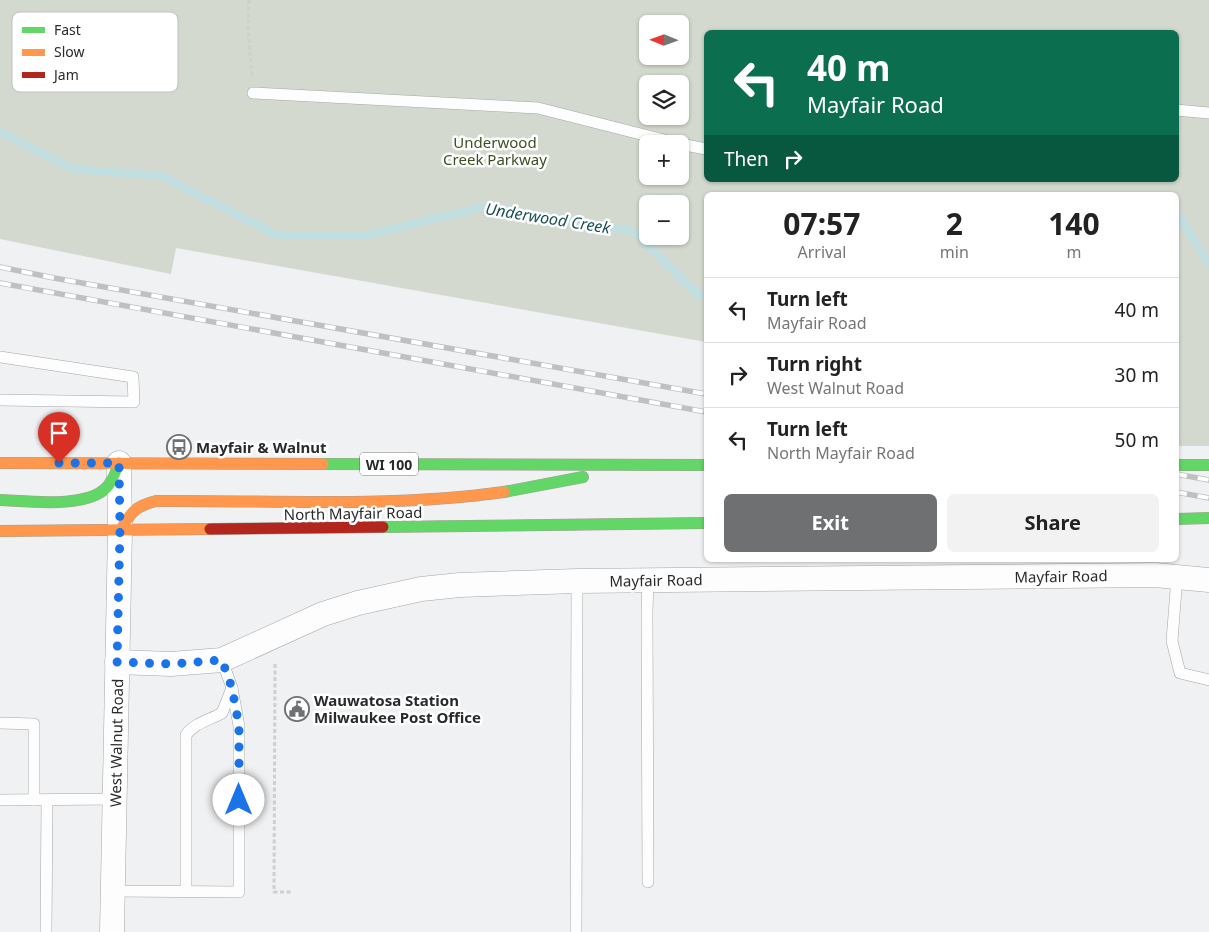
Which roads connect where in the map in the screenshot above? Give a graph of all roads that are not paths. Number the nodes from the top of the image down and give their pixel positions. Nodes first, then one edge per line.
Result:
1 (253, 93) road end
2 (1179, 110) edge
3 (1209, 113) edge
4 (644, 135) edge
5 (689, 146) edge
6 (704, 149) edge
7 (0, 357) edge
8 (0, 400) edge
9 (0, 463) edge
10 (119, 463) junction
11 (643, 465) junction
12 (704, 465) edge
13 (1179, 465) edge
14 (1209, 465) edge
15 (0, 500) edge
16 (1209, 518) edge
17 (1179, 519) edge
18 (704, 523) edge
19 (120, 530) junction
20 (0, 531) edge
21 (1177, 577) junction
22 (648, 580) junction
23 (1209, 580) edge
24 (577, 581) junction
25 (222, 660) junction
26 (117, 662) junction
27 (1209, 680) edge
28 (232, 688) junction
29 (0, 724) edge
30 (116, 799) junction
31 (0, 800) edge
32 (34, 800) junction
33 (47, 800) junction
34 (648, 882) dead end
35 (113, 891) junction
36 (186, 891) junction
37 (46, 932) edge
38 (112, 932) edge
39 (576, 932) edge

1 - 4 lane
2 - 3 lane
5 - 6 lane
7 - 8 lane
9 - 10 main road, WI 100
10 - 11 main road, WI 100
10 - 15 main road
10 - 19 street, West Walnut Road
11 - 12 main road, WI 100
11 - 19 main road
13 - 14 main road
16 - 17 main road
18 - 19 main road, North Mayfair Road
19 - 20 main road, North Mayfair Road
19 - 26 street, West Walnut Road
21 - 22 street, Mayfair Road
21 - 23 street, Mayfair Road
21 - 27 lane
22 - 24 street, Mayfair Road
22 - 34 lane
24 - 25 street, Mayfair Road
24 - 39 lane
25 - 26 street, Mayfair Road
25 - 28 lane
26 - 30 street, West Walnut Road
28 - 36 lane
28 - 36 lane
29 - 32 lane
30 - 33 lane
30 - 35 street, West Walnut Road
31 - 32 lane
32 - 33 lane
33 - 37 lane
35 - 36 lane
35 - 38 street, West Walnut Road

